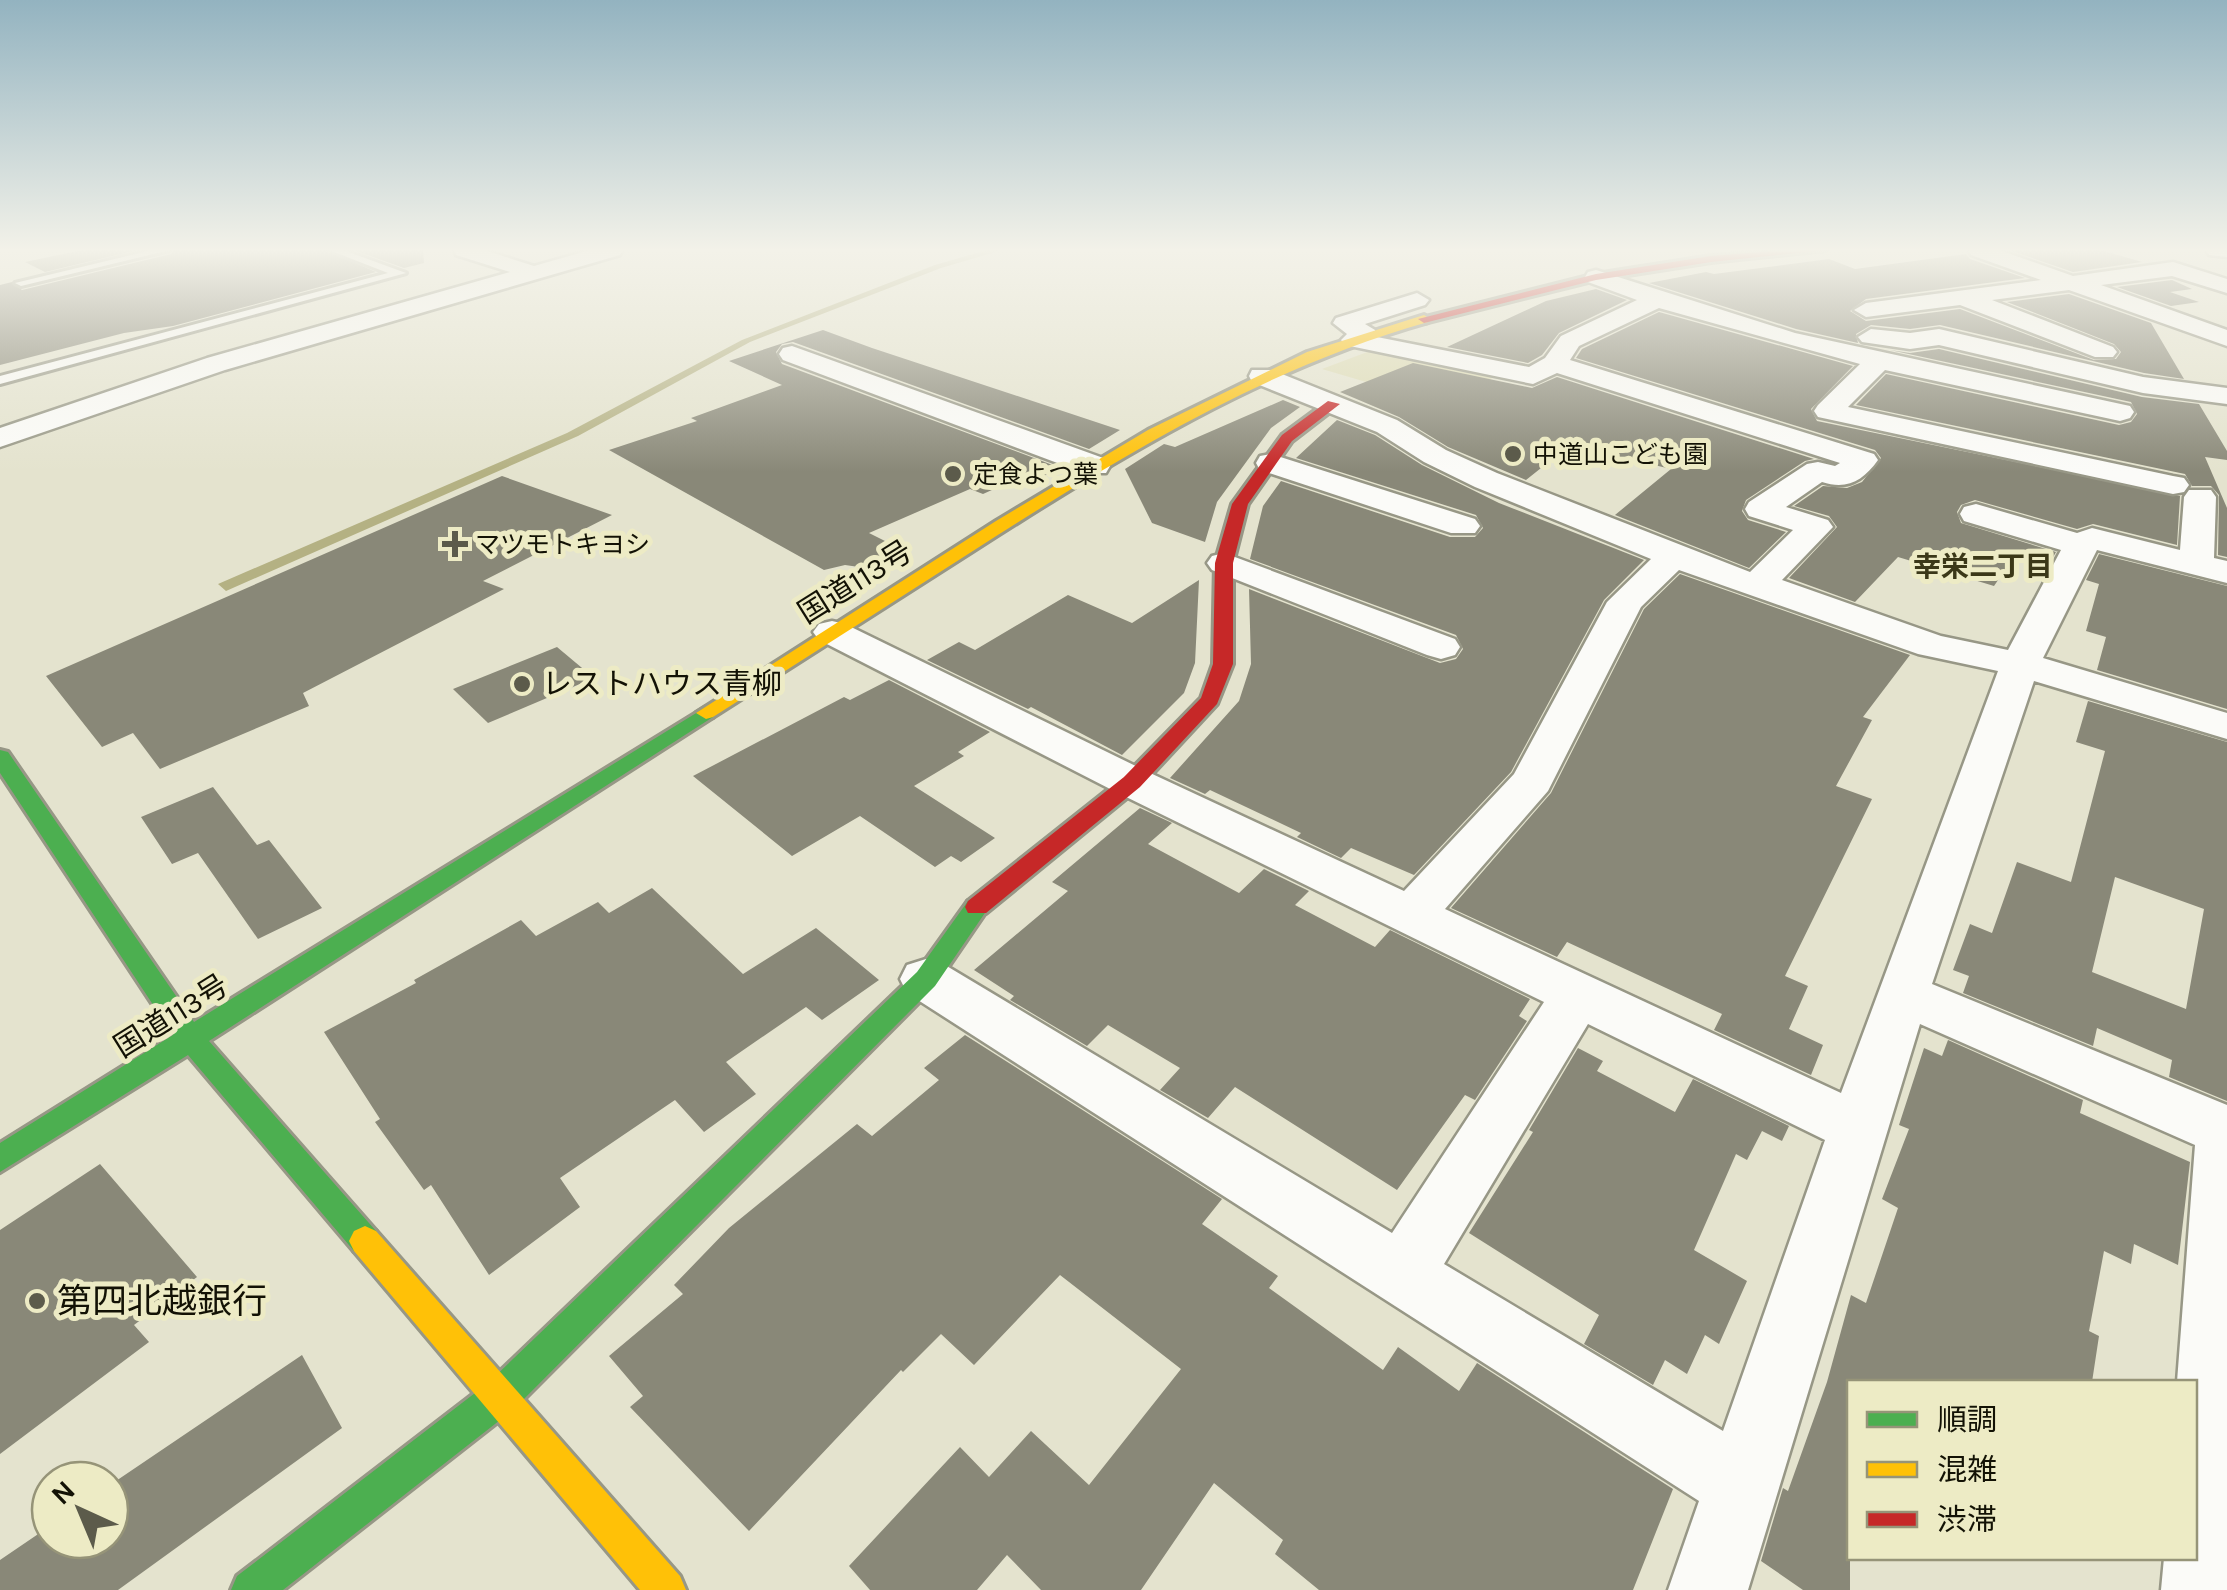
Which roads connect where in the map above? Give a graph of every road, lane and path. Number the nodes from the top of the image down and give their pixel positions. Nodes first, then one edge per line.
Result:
1 (209, 324) edge
2 (355, 324) edge
3 (1347, 324) edge
4 (1410, 324) edge
5 (1605, 324) edge
6 (1742, 324) edge
7 (2031, 324) edge
8 (2189, 324) edge
9 (1360, 337) junction
10 (2227, 338) edge
11 (1830, 348) junction
12 (792, 354) dead end
13 (1881, 359) junction
14 (1554, 364) junction
15 (1262, 376) junction
16 (0, 380) edge
17 (2180, 381) dead end
18 (2227, 396) edge
19 (1332, 404) junction
20 (2120, 412) dead end
21 (0, 438) edge
22 (1271, 462) junction
23 (1095, 466) junction
24 (1976, 514) dead end
25 (1463, 526) dead end
26 (2081, 545) junction
27 (1674, 556) junction
28 (1224, 563) junction
29 (2211, 568) edge
30 (1758, 584) junction
31 (832, 632) junction
32 (1441, 647) dead end
33 (2020, 664) junction
34 (2227, 726) edge
35 (0, 757) edge
36 (1132, 782) junction
37 (1410, 916) junction
38 (926, 978) junction
39 (1902, 994) junction
40 (1577, 996) junction
41 (191, 1039) junction
42 (1858, 1128) junction
43 (2226, 1131) edge
44 (0, 1160) edge
45 (1404, 1271) junction
46 (500, 1396) junction
47 (2219, 1451) edge
48 (1744, 1486) junction
49 (251, 1590) edge
50 (666, 1590) edge
51 (1708, 1590) edge
52 (2202, 1590) edge

1 - 16 lane
2 - 21 street
3 - 9 street
4 - 9 main road, 国道113号
5 - 14 street
6 - 11 street
7 - 17 street
8 - 10 street
9 - 14 street
9 - 15 main road, 国道113号
11 - 13 street
11 - 18 street
12 - 23 street
13 - 20 street
13 - 29 street
14 - 30 street
15 - 19 street
15 - 23 main road, 国道113号
19 - 22 main road
19 - 27 street
22 - 25 street
22 - 28 main road
23 - 31 main road, 国道113号
24 - 26 street
26 - 29 street
26 - 33 street
27 - 30 street
27 - 37 street
28 - 32 street
28 - 36 main road
30 - 33 street
31 - 36 street
31 - 41 main road, 国道113号
33 - 34 street
33 - 39 street
35 - 41 main road
36 - 37 street
36 - 38 main road
37 - 40 street
38 - 45 street
38 - 46 main road
39 - 42 street
39 - 43 street
40 - 42 street
40 - 45 street
41 - 44 main road, 国道113号
41 - 46 main road
42 - 48 street
43 - 47 street
45 - 48 street
46 - 49 main road
46 - 50 main road
47 - 52 street
48 - 51 street

